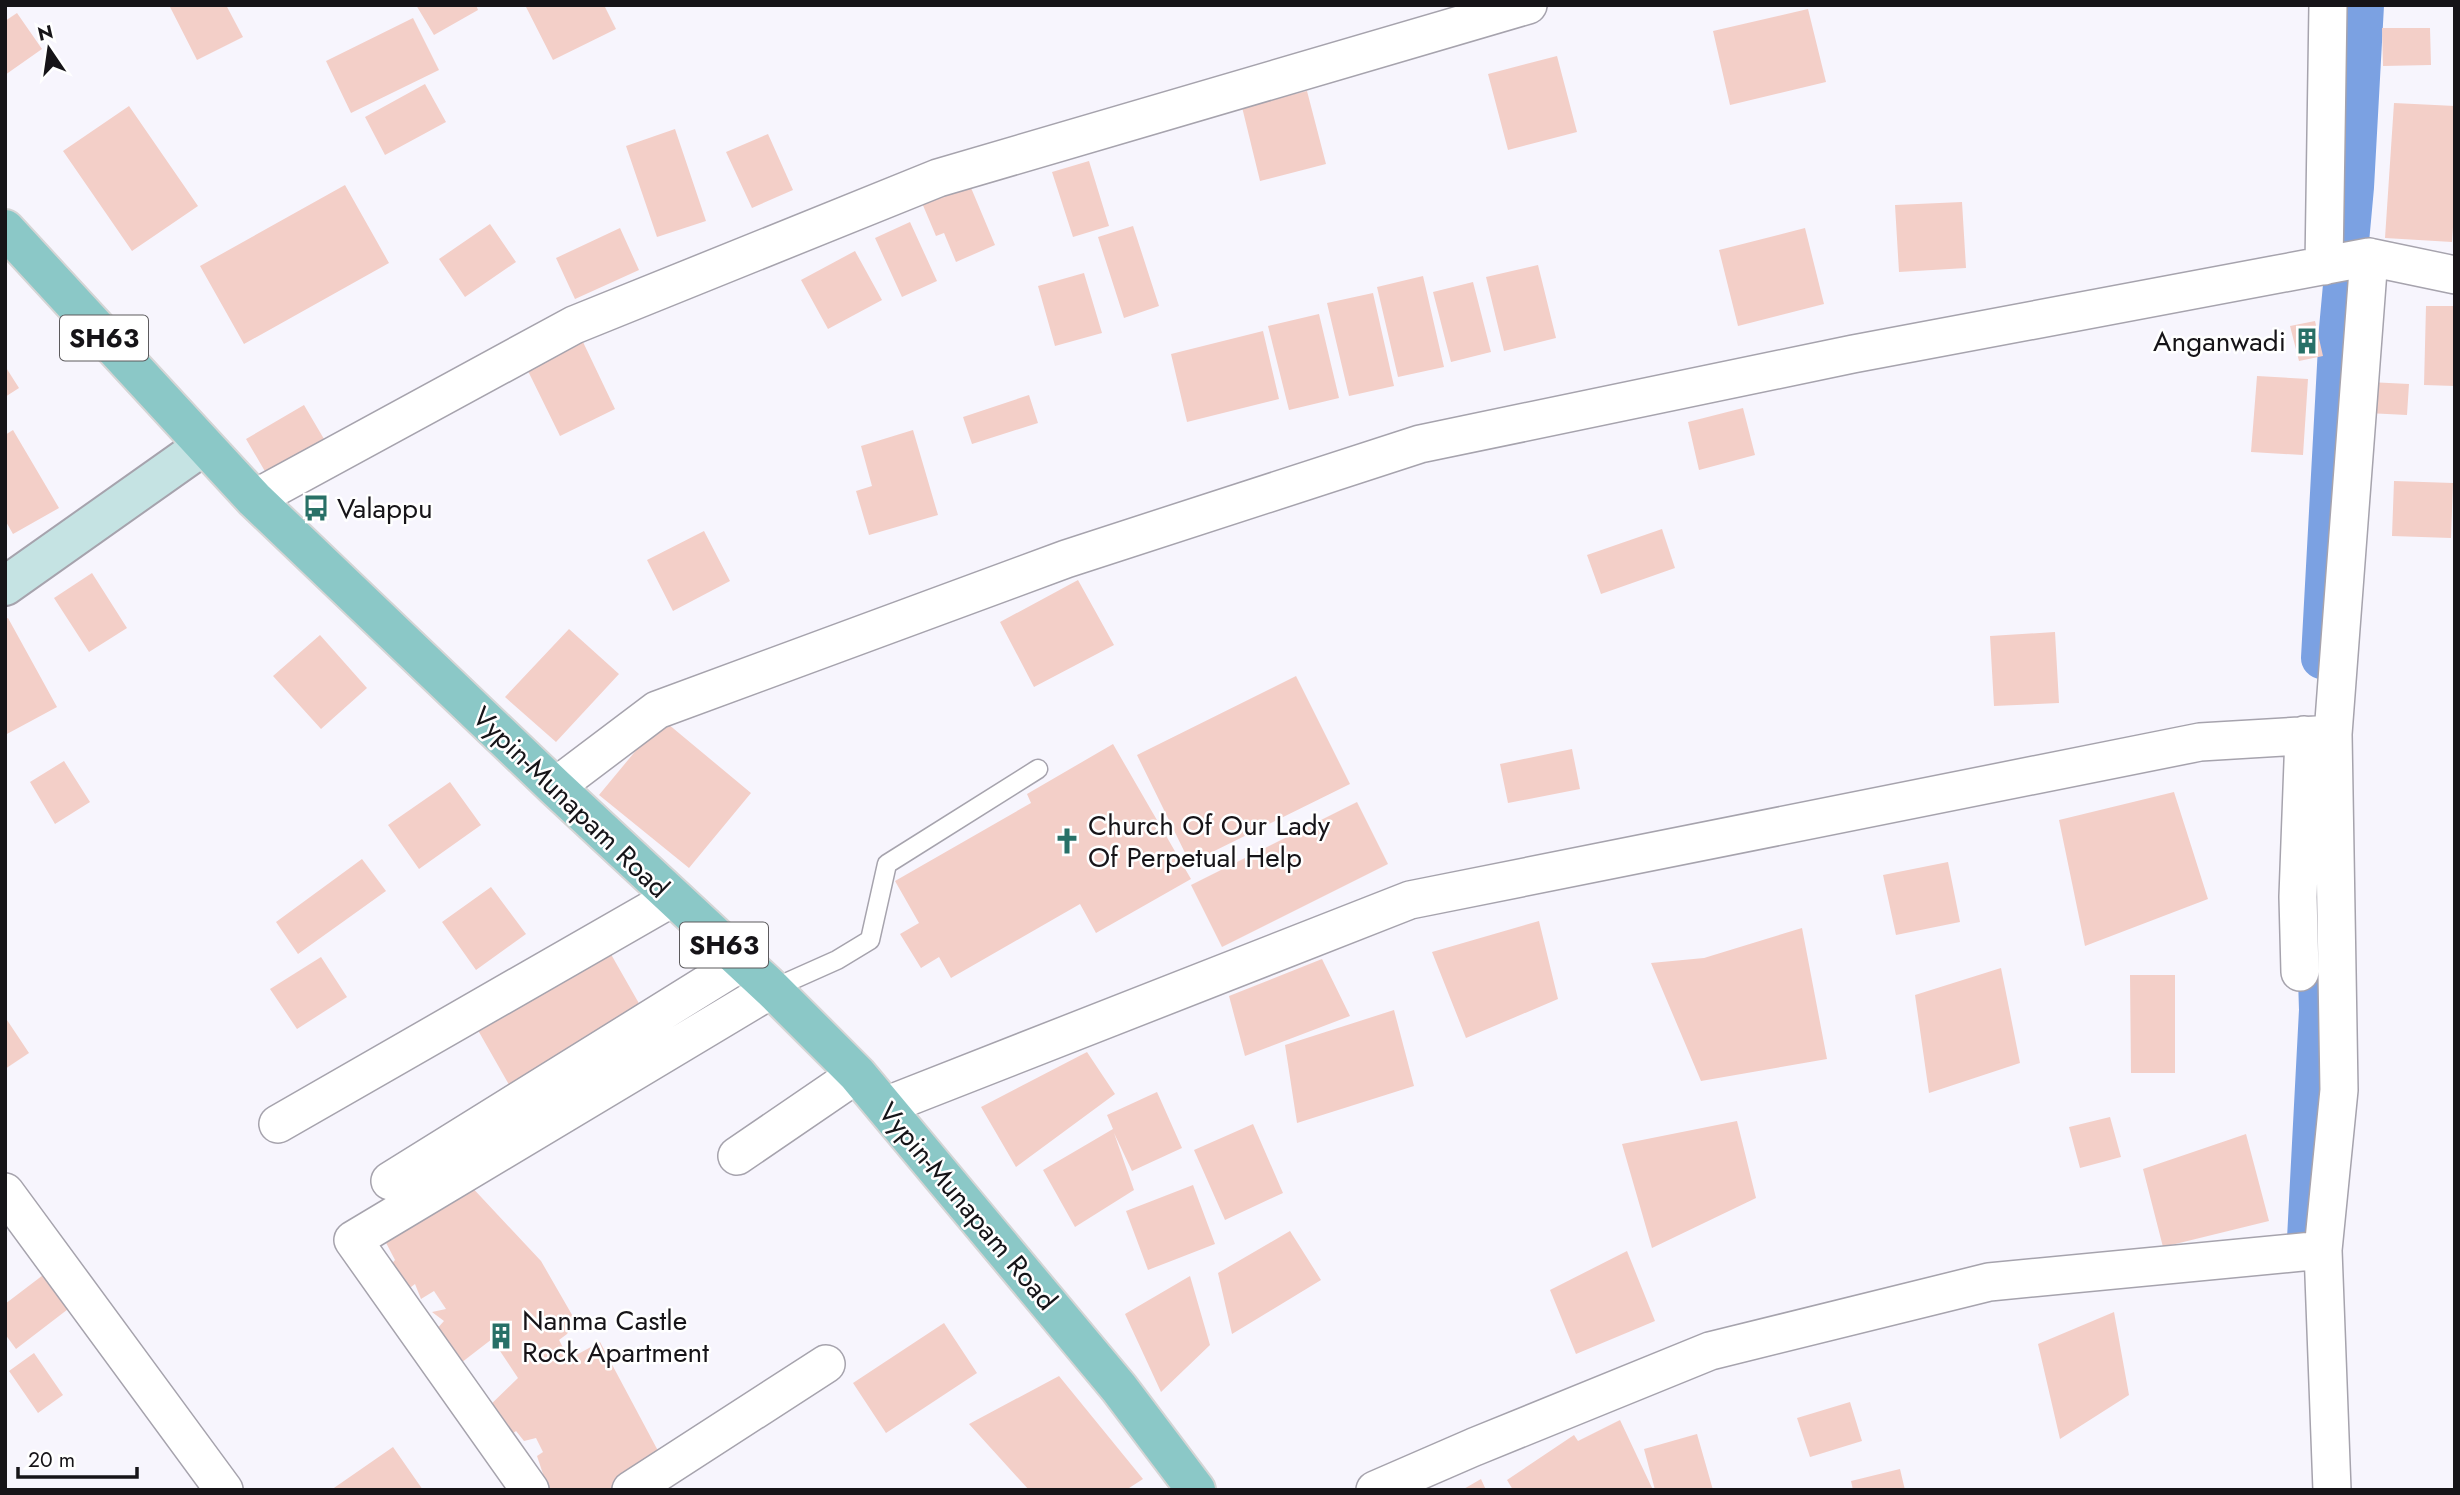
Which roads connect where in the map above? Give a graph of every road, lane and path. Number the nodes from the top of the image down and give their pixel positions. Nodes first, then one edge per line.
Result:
1 (1528, 5) edge
2 (2328, 5) edge
3 (5, 229) edge
4 (2369, 257) junction
5 (2324, 266) junction
6 (2455, 275) edge
7 (204, 446) junction
8 (254, 499) junction
9 (5, 586) edge
10 (2318, 735) junction
11 (1038, 769) dead end
12 (555, 787) junction
13 (672, 898) junction
14 (743, 962) junction
15 (2300, 972) dead end
16 (772, 989) junction
17 (857, 1074) junction
18 (885, 1107) junction
19 (278, 1124) dead end
20 (737, 1156) dead end
21 (390, 1181) dead end
22 (5, 1192) edge
23 (2323, 1250) junction
24 (826, 1364) dead end
25 (224, 1490) edge
26 (530, 1490) edge
27 (631, 1490) edge
28 (1196, 1490) edge
29 (1375, 1490) edge
30 (2332, 1490) edge

1 - 8 street
2 - 5 street
3 - 7 main road, Vypin-Munapam Road / SH63
4 - 5 street
4 - 6 street
4 - 10 street
5 - 12 street
7 - 8 main road, Vypin-Munapam Road / SH63
7 - 9 main road
8 - 12 main road, Vypin-Munapam Road / SH63
10 - 15 street
10 - 18 street
10 - 23 street
11 - 16 lane
12 - 13 main road, Vypin-Munapam Road / SH63
13 - 14 main road, Vypin-Munapam Road / SH63
13 - 19 street
14 - 16 main road, Vypin-Munapam Road / SH63
14 - 21 street
16 - 17 main road, Vypin-Munapam Road / SH63
16 - 26 street
17 - 18 main road, Vypin-Munapam Road / SH63
17 - 20 street
18 - 28 main road, Vypin-Munapam Road / SH63
22 - 25 street
23 - 29 street
23 - 30 street
24 - 27 street

